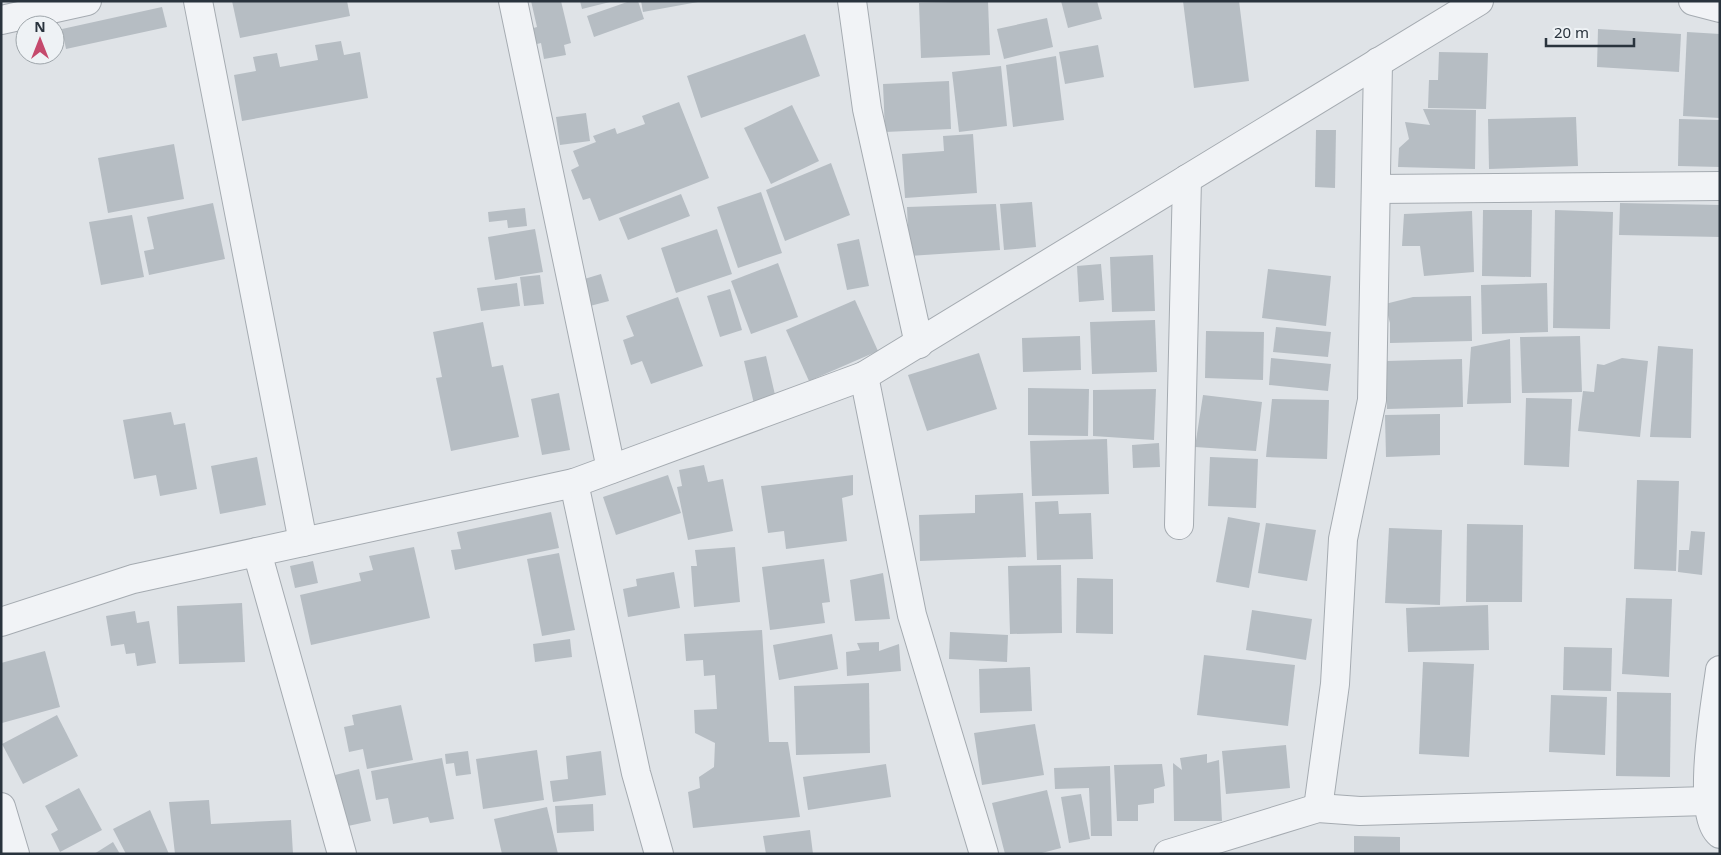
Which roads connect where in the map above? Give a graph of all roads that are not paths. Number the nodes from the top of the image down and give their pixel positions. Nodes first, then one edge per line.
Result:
1 (87, 1) edge
2 (198, 1) edge
3 (513, 1) edge
4 (852, 1) edge
5 (1479, 1) edge
6 (1693, 1) edge
7 (1720, 8) edge
8 (1, 20) edge
9 (1378, 62) junction
10 (1187, 179) junction
11 (1720, 186) edge
12 (1376, 190) junction
13 (919, 344) junction
14 (864, 376) junction
15 (611, 469) junction
16 (574, 482) junction
17 (1179, 525) dead end
18 (303, 542) junction
19 (257, 552) junction
20 (1, 622) edge
21 (1720, 670) edge
22 (1708, 801) junction
23 (1, 807) edge
24 (1318, 808) junction
25 (1720, 834) edge
26 (16, 854) edge
27 (342, 854) edge
28 (659, 854) edge
29 (984, 854) edge
30 (1168, 854) edge

1 - 8 street
2 - 18 street
3 - 15 street
4 - 13 street
5 - 9 street
6 - 7 street
9 - 10 street
9 - 12 street
10 - 13 street
10 - 17 street
11 - 12 street
12 - 24 street
13 - 14 street
14 - 15 street
14 - 29 street
15 - 16 street
16 - 18 street
16 - 28 street
18 - 19 street
19 - 20 street
19 - 27 street
21 - 22 street
22 - 24 street
22 - 25 street
23 - 26 street
24 - 30 street

